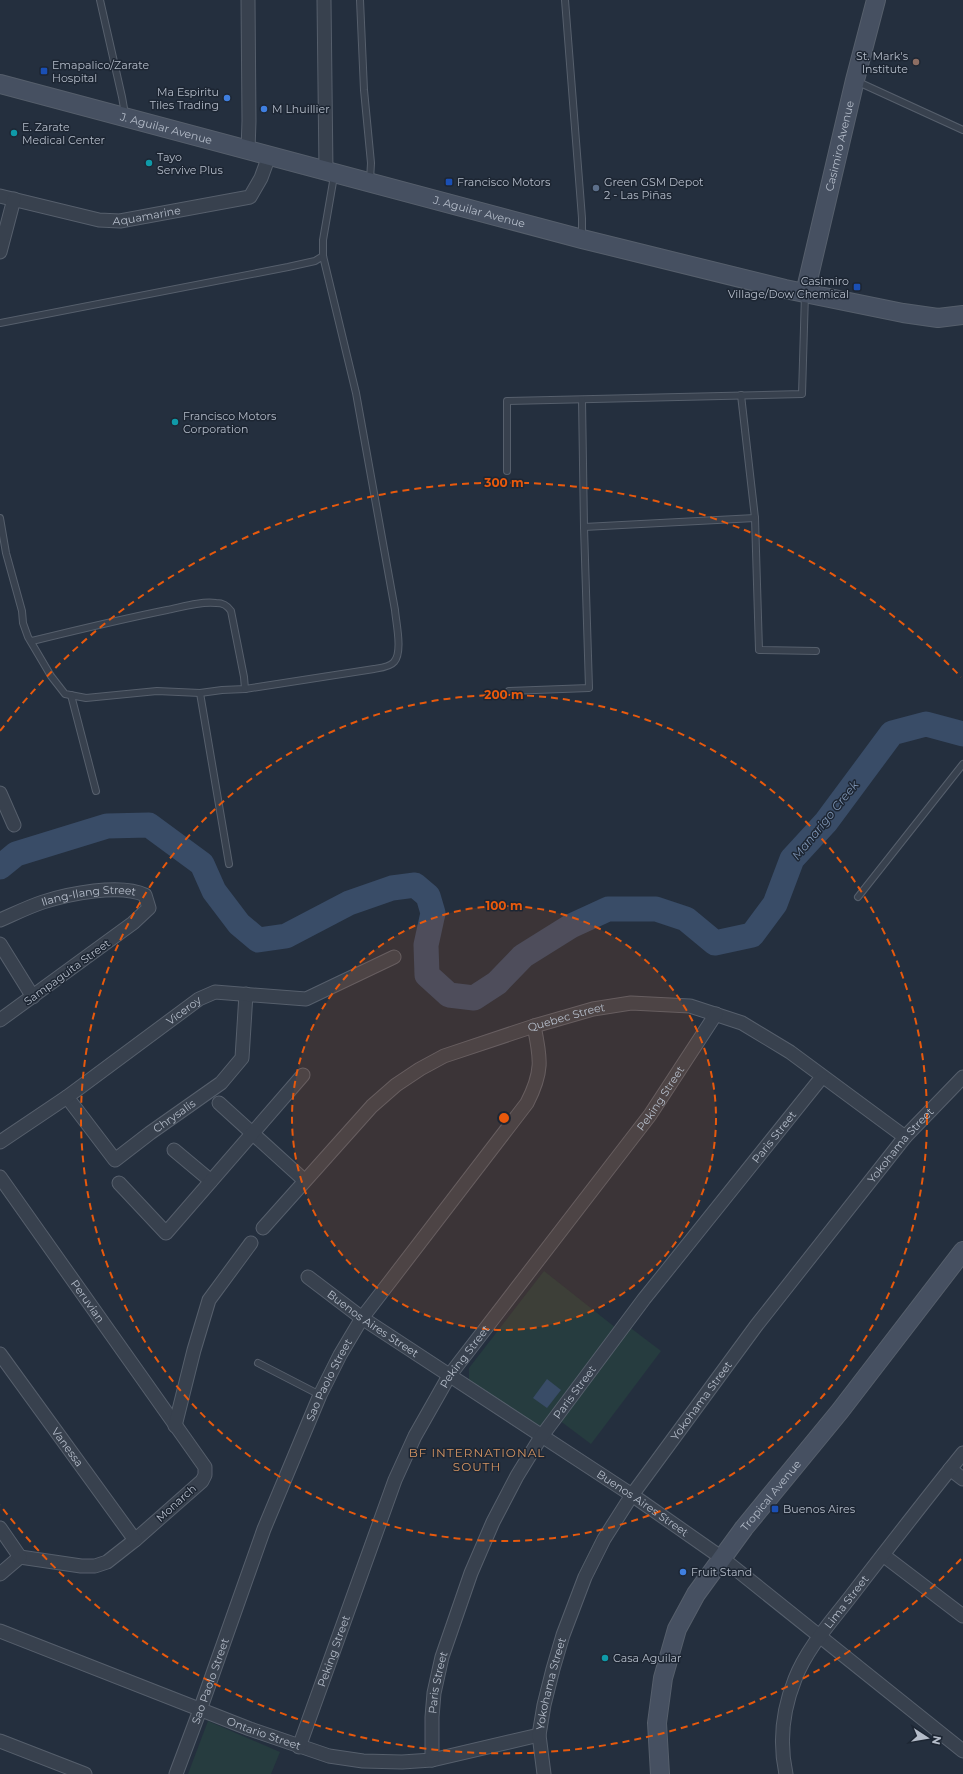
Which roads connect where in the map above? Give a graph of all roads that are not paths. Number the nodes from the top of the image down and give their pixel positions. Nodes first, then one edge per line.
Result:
1 (100, 0) edge
2 (248, 0) edge
3 (324, 0) edge
4 (360, 0) edge
5 (565, 0) edge
6 (876, 0) edge
7 (855, 80) junction
8 (0, 83) edge
9 (125, 118) junction
10 (963, 130) edge
11 (248, 150) junction
12 (270, 156) junction
13 (330, 172) junction
14 (370, 184) junction
15 (0, 196) edge
16 (14, 200) junction
17 (582, 239) junction
18 (0, 252) edge
19 (323, 256) junction
20 (805, 293) junction
21 (963, 315) edge
22 (0, 323) edge
23 (741, 395) junction
24 (582, 400) junction
25 (507, 471) dead end
26 (0, 518) edge
27 (755, 518) junction
28 (584, 527) junction
29 (32, 641) junction
30 (816, 651) dead end
31 (245, 689) junction
32 (509, 691) dead end
33 (200, 693) junction
34 (71, 695) junction
35 (963, 764) edge
36 (96, 791) dead end
37 (0, 793) edge
38 (14, 825) dead end
39 (229, 864) dead end
40 (858, 897) dead end
41 (0, 920) edge
42 (134, 923) joint
43 (0, 944) edge
44 (394, 957) dead end
45 (246, 994) junction
46 (33, 997) junction
47 (716, 1014) junction
48 (0, 1020) edge
49 (534, 1026) junction
50 (303, 1075) dead end
51 (822, 1077) junction
52 (963, 1077) edge
53 (67, 1097) junction
54 (219, 1103) dead end
55 (253, 1133) junction
56 (906, 1136) junction
57 (0, 1142) edge
58 (174, 1150) dead end
59 (0, 1177) edge
60 (304, 1180) junction
61 (211, 1182) junction
62 (119, 1183) dead end
63 (263, 1228) dead end
64 (251, 1243) dead end
65 (963, 1251) edge
66 (308, 1277) dead end
67 (362, 1318) junction
68 (0, 1354) edge
69 (258, 1363) dead end
70 (449, 1376) junction
71 (320, 1395) junction
72 (175, 1426) junction
73 (541, 1437) junction
74 (963, 1453) edge
75 (950, 1469) junction
76 (963, 1479) edge
77 (632, 1495) junction
78 (0, 1528) edge
79 (135, 1540) junction
80 (883, 1555) junction
81 (20, 1557) junction
82 (722, 1558) junction
83 (0, 1574) edge
84 (963, 1616) edge
85 (0, 1631) edge
86 (819, 1637) junction
87 (200, 1710) junction
88 (540, 1735) junction
89 (0, 1741) edge
90 (299, 1747) junction
91 (963, 1751) edge
92 (432, 1760) junction
93 (85, 1774) edge
94 (176, 1774) edge
95 (544, 1774) edge
96 (660, 1774) edge
97 (786, 1774) edge

1 - 9 lane
2 - 11 street
3 - 13 street
4 - 14 lane
5 - 17 lane
6 - 7 main road, Casimiro Avenue
7 - 10 lane
7 - 20 main road, Casimiro Avenue
8 - 9 main road, J. Aguilar Avenue
9 - 11 main road, J. Aguilar Avenue
11 - 12 main road, J. Aguilar Avenue
12 - 13 main road, J. Aguilar Avenue
12 - 16 street, Aquamarine
13 - 14 main road, J. Aguilar Avenue
13 - 19 lane
14 - 17 main road, J. Aguilar Avenue
15 - 16 street, Aquamarine
16 - 18 street
17 - 20 main road, J. Aguilar Avenue
19 - 22 lane
19 - 31 lane
20 - 21 main road, J. Aguilar Avenue
20 - 23 lane
23 - 24 lane
23 - 27 lane
24 - 25 lane
24 - 28 lane
26 - 29 lane
27 - 28 lane
27 - 30 lane
28 - 32 lane
29 - 31 lane
29 - 34 lane
31 - 33 lane
33 - 34 lane
33 - 39 lane
34 - 36 lane
35 - 40 lane
37 - 38 street
41 - 42 street, Ilang-Ilang Street
42 - 46 street, Sampaguita Street
43 - 46 street
44 - 45 street, Viceroy
45 - 53 street, Viceroy
45 - 53 street, Chrysalis
46 - 48 street, Sampaguita Street
47 - 49 street, Quebec Street
47 - 51 street, Quebec Street
47 - 70 street, Peking Street
49 - 60 street, Quebec Street
49 - 67 street, Sao Paolo Street
50 - 55 street
51 - 56 street, Quebec Street
51 - 73 street, Paris Street
52 - 56 street, Yokohama Street
53 - 57 street, Viceroy
54 - 55 street
55 - 60 street
55 - 61 street
56 - 77 street, Yokohama Street
58 - 61 street
59 - 72 street, Peruvian
60 - 63 street, Quebec Street
61 - 62 street
64 - 72 street
65 - 82 main road, Tropical Avenue
66 - 67 street, Buenos Aires Street
67 - 70 street, Buenos Aires Street
67 - 71 street, Sao Paolo Street
68 - 79 street, Vanessa
69 - 71 lane
70 - 73 street, Buenos Aires Street
70 - 90 street, Peking Street
71 - 87 street, Sao Paolo Street
72 - 79 street, Monarch
73 - 77 street, Buenos Aires Street
73 - 92 street, Paris Street
74 - 75 street, Lima Street
75 - 76 street
75 - 80 street, Lima Street
77 - 82 street, Buenos Aires Street
77 - 88 street, Yokohama Street
78 - 81 street
79 - 81 street, Monarch
80 - 84 street
80 - 86 street, Lima Street
81 - 83 street
82 - 86 street, Buenos Aires Street
82 - 96 main road, Tropical Avenue
85 - 87 street, Ontario Street
86 - 91 street, Buenos Aires Street
86 - 97 street, Lima Street
87 - 90 street, Ontario Street
87 - 94 street, Sao Paolo Street
88 - 92 street, Ontario Street
88 - 95 street, Yokohama Street
89 - 93 street
90 - 92 street, Ontario Street

